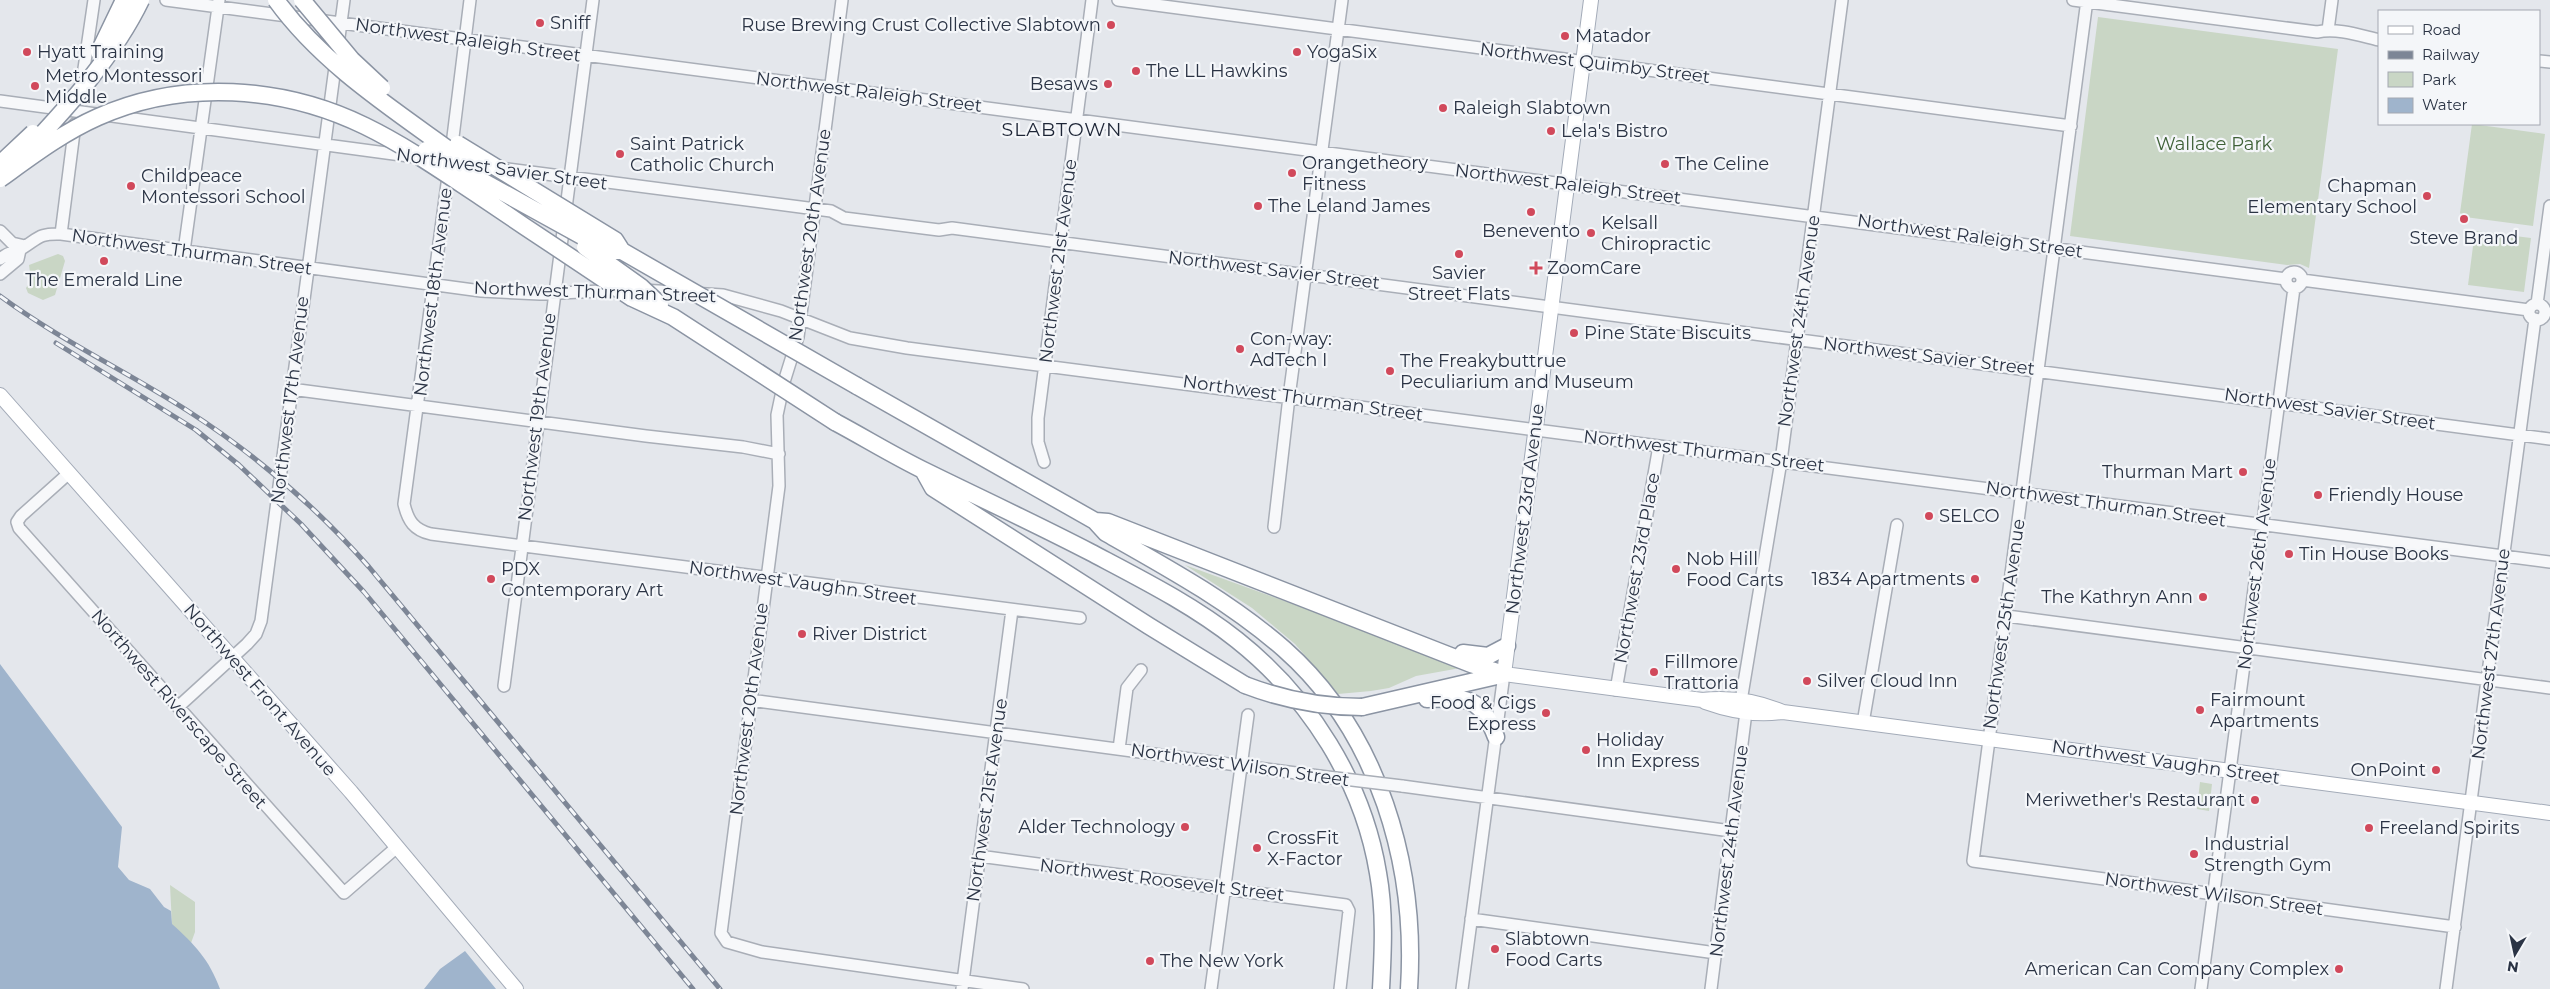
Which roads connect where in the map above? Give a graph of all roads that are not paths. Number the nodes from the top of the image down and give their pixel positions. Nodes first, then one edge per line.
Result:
1 (94, 0) edge
2 (124, 0) edge
3 (141, 0) edge
4 (166, 0) edge
5 (276, 0) edge
6 (302, 0) edge
7 (344, 0) edge
8 (470, 0) edge
9 (593, 0) edge
10 (842, 0) edge
11 (1092, 0) edge
12 (1118, 0) edge
13 (1342, 0) edge
14 (1591, 0) edge
15 (1842, 0) edge
16 (2073, 0) edge
17 (2332, 0) edge
18 (2086, 1) edge
19 (219, 3) edge
20 (341, 23) junction
21 (1338, 29) junction
22 (2328, 30) junction
23 (465, 39) junction
24 (2378, 40) edge
25 (586, 55) junction
26 (1583, 62) junction
27 (831, 86) junction
28 (1829, 94) junction
29 (0, 101) edge
30 (77, 111) junction
31 (1076, 119) junction
32 (2071, 126) junction
33 (201, 128) junction
34 (324, 144) junction
35 (1322, 151) junction
36 (450, 162) junction
37 (0, 166) edge
38 (569, 178) junction
39 (0, 179) edge
40 (1567, 184) junction
41 (2550, 206) edge
42 (815, 210) junction
43 (1814, 215) junction
44 (0, 231) edge
45 (61, 234) junction
46 (1060, 242) junction
47 (2054, 247) junction
48 (22, 248) junction
49 (184, 251) junction
50 (622, 251) junction
51 (0, 259) edge
52 (307, 267) junction
53 (1306, 273) junction
54 (0, 274) edge
55 (2294, 282) junction
56 (433, 284) junction
57 (554, 293) junction
58 (1551, 306) junction
59 (2539, 312) edge
60 (673, 317) junction
61 (800, 319) junction
62 (1797, 339) junction
63 (1044, 365) junction
64 (2038, 370) junction
65 (291, 388) junction
66 (0, 395) edge
67 (1289, 396) junction
68 (2278, 402) junction
69 (418, 406) junction
70 (537, 421) junction
71 (1535, 429) junction
72 (2520, 435) junction
73 (2550, 439) edge
74 (1659, 446) junction
75 (779, 454) junction
76 (1781, 461) junction
77 (1044, 462) dead end
78 (923, 470) junction
79 (69, 473) junction
80 (2022, 493) junction
81 (1095, 521) junction
82 (411, 523) joint
83 (1897, 525) dead end
84 (2262, 525) junction
85 (1274, 527) dead end
86 (520, 545) junction
87 (2503, 556) junction
88 (2550, 562) edge
89 (766, 578) junction
90 (1012, 610) junction
91 (2007, 616) junction
92 (1080, 618) dead end
93 (1361, 621) junction
94 (1507, 646) junction
95 (2246, 649) junction
96 (232, 658) junction
97 (1141, 670) dead end
98 (1504, 674) junction
99 (2489, 681) junction
100 (504, 686) dead end
101 (2550, 688) edge
102 (1616, 690) junction
103 (750, 700) junction
104 (1390, 701) junction
105 (1744, 706) junction
106 (178, 707) junction
107 (1248, 714) dead end
108 (1863, 723) junction
109 (995, 733) junction
110 (1496, 737) junction
111 (1989, 739) junction
112 (1118, 749) junction
113 (1241, 765) junction
114 (2230, 771) junction
115 (1488, 798) junction
116 (2472, 803) junction
117 (2550, 813) edge
118 (1731, 831) junction
119 (397, 847) junction
120 (979, 856) junction
121 (1973, 861) joint
122 (1224, 888) junction
123 (2214, 893) junction
124 (1471, 919) junction
125 (2455, 927) junction
126 (1716, 953) junction
127 (962, 985) edge
128 (516, 989) edge
129 (1024, 989) edge
130 (1211, 989) edge
131 (1340, 989) edge
132 (1381, 989) edge
133 (1409, 989) edge
134 (1462, 989) edge
135 (1711, 989) edge
136 (2201, 989) edge
137 (2446, 989) edge

1 - 30 street
2 - 37 highway, bridge
3 - 39 highway, bridge
4 - 19 street, Northwest Raleigh Street
5 - 60 highway, bridge
6 - 50 highway, bridge
7 - 20 street, Northwest 17th Avenue
8 - 23 street, Northwest 18th Avenue
9 - 25 street, Northwest 19th Avenue
10 - 27 street, Northwest 20th Avenue
11 - 31 street, Northwest 21st Avenue
12 - 21 street, Northwest Quimby Street
13 - 21 street
14 - 26 main road, Northwest 23rd Avenue
15 - 28 street, Northwest 24th Avenue
16 - 18 street
17 - 22 street
18 - 22 street
18 - 32 street, Northwest 25th Avenue
19 - 20 street, Northwest Raleigh Street
19 - 33 street
20 - 23 street, Northwest Raleigh Street
20 - 34 street, Northwest 17th Avenue
21 - 26 street, Northwest Quimby Street
21 - 35 street
22 - 24 street
23 - 25 street, Northwest Raleigh Street
23 - 36 street, Northwest 18th Avenue
25 - 27 street, Northwest Raleigh Street
25 - 38 street, Northwest 19th Avenue
26 - 28 street, Northwest Quimby Street
26 - 40 main road, Northwest 23rd Avenue
27 - 31 street, Northwest Raleigh Street
27 - 42 street, Northwest 20th Avenue
28 - 32 street, Northwest Quimby Street
28 - 43 street, Northwest 24th Avenue
29 - 30 street, Northwest Savier Street
30 - 33 street, Northwest Savier Street
30 - 45 street
31 - 35 street, Northwest Raleigh Street
31 - 46 street, Northwest 21st Avenue
32 - 47 street, Northwest 25th Avenue
33 - 34 street, Northwest Savier Street
33 - 49 street
34 - 36 street, Northwest Savier Street
34 - 52 street, Northwest 17th Avenue
35 - 40 street, Northwest Raleigh Street
35 - 53 street
36 - 38 street, Northwest Savier Street
36 - 56 street, Northwest 18th Avenue
37 - 50 highway, bridge
38 - 42 street, Northwest Savier Street
38 - 57 street, Northwest 19th Avenue
39 - 60 highway, bridge
40 - 43 street, Northwest Raleigh Street
40 - 58 main road, Northwest 23rd Avenue
41 - 59 street, Northwest 27th Avenue
42 - 46 street, Northwest Savier Street
42 - 61 street, Northwest 20th Avenue
43 - 47 street, Northwest Raleigh Street
43 - 62 street, Northwest 24th Avenue
44 - 48 street
45 - 48 street, Northwest Thurman Street
45 - 49 street, Northwest Thurman Street
46 - 53 street, Northwest Savier Street
46 - 63 street, Northwest 21st Avenue
47 - 55 street, Northwest Raleigh Street
47 - 64 street, Northwest 25th Avenue
48 - 51 street, Northwest Thurman Street
48 - 54 street
49 - 52 street, Northwest Thurman Street
50 - 81 highway, bridge
52 - 56 street, Northwest Thurman Street
52 - 65 street, Northwest 17th Avenue
53 - 58 street, Northwest Savier Street
53 - 67 street
55 - 59 street, Northwest Raleigh Street
55 - 68 street, Northwest 26th Avenue
56 - 57 street, Northwest Thurman Street
56 - 69 street, Northwest 18th Avenue
57 - 61 street, Northwest Thurman Street
57 - 70 street, Northwest 19th Avenue
58 - 62 street, Northwest Savier Street
58 - 71 main road, Northwest 23rd Avenue
59 - 72 street, Northwest 27th Avenue
60 - 78 highway, bridge
61 - 63 street, Northwest Thurman Street
61 - 75 street, Northwest 20th Avenue
62 - 64 street, Northwest Savier Street
62 - 76 street, Northwest 24th Avenue
63 - 67 street, Northwest Thurman Street
63 - 77 street, Northwest 21st Avenue
64 - 68 street, Northwest Savier Street
64 - 80 street, Northwest 25th Avenue
65 - 69 street
65 - 96 street, Northwest 17th Avenue
66 - 79 main road, Northwest Front Avenue
67 - 71 street, Northwest Thurman Street
67 - 85 street
68 - 72 street, Northwest Savier Street
68 - 84 street, Northwest 26th Avenue
69 - 70 street
69 - 82 street, Northwest 18th Avenue
70 - 75 street
70 - 86 street, Northwest 19th Avenue
71 - 74 street, Northwest Thurman Street
71 - 94 main road, Northwest 23rd Avenue
72 - 73 street, Northwest Savier Street
72 - 87 street, Northwest 27th Avenue
74 - 76 street, Northwest Thurman Street
74 - 102 street, Northwest 23rd Place
75 - 89 street, Northwest 20th Avenue
76 - 80 street, Northwest Thurman Street
76 - 105 street, Northwest 24th Avenue
78 - 104 highway, bridge
78 - 132 highway
79 - 96 main road, Northwest Front Avenue
79 - 106 street, Northwest Riverscape Street
80 - 84 street, Northwest Thurman Street
80 - 91 street, Northwest 25th Avenue
81 - 93 highway
81 - 133 highway
82 - 86 street, Northwest Vaughn Street
83 - 108 street
84 - 87 street, Northwest Thurman Street
84 - 95 street, Northwest 26th Avenue
86 - 89 street, Northwest Vaughn Street
86 - 100 street, Northwest 19th Avenue
87 - 88 street, Northwest Thurman Street
87 - 99 street, Northwest 27th Avenue
89 - 90 street, Northwest Vaughn Street
89 - 103 street, Northwest 20th Avenue
90 - 92 street, Northwest Vaughn Street
90 - 109 street, Northwest 21st Avenue
91 - 95 street
91 - 111 street, Northwest 25th Avenue
93 - 94 highway
93 - 98 highway
94 - 98 main road, Northwest 23rd Avenue
95 - 99 street
95 - 114 street, Northwest 26th Avenue
96 - 106 street, Northwest 17th Avenue
96 - 119 main road, Northwest Front Avenue
97 - 112 street
98 - 102 main road, Northwest Vaughn Street
98 - 104 highway
98 - 110 street, Northwest 23rd Avenue
99 - 101 street
99 - 116 street, Northwest 27th Avenue
102 - 105 main road, Northwest Vaughn Street
103 - 109 street, Northwest Wilson Street
103 - 127 street, Northwest 20th Avenue
104 - 110 highway
105 - 108 main road, Northwest Vaughn Street
105 - 118 street, Northwest 24th Avenue
106 - 119 street, Northwest Riverscape Street
107 - 113 street
108 - 111 main road, Northwest Vaughn Street
109 - 112 street, Northwest Wilson Street
109 - 120 street, Northwest 21st Avenue
110 - 115 street, Northwest 23rd Avenue
111 - 114 main road, Northwest Vaughn Street
111 - 121 street, Northwest 25th Avenue
112 - 113 street, Northwest Wilson Street
113 - 115 street, Northwest Wilson Street, bridge
113 - 122 street
114 - 116 main road, Northwest Vaughn Street
114 - 123 street, Northwest 26th Avenue
115 - 118 street, Northwest Wilson Street
115 - 124 street, Northwest 23rd Avenue
116 - 117 main road, Northwest Vaughn Street
116 - 125 street, Northwest 27th Avenue
118 - 126 street, Northwest 24th Avenue
119 - 128 main road, Northwest Front Avenue
120 - 122 street, Northwest Roosevelt Street
120 - 127 street, Northwest 21st Avenue
121 - 123 street, Northwest Wilson Street
122 - 130 street
122 - 131 street, Northwest Roosevelt Street
123 - 125 street, Northwest Wilson Street
123 - 136 street, Northwest 26th Avenue
124 - 126 street
124 - 134 street, Northwest 23rd Avenue
125 - 137 street, Northwest 27th Avenue
126 - 135 street, Northwest 24th Avenue
127 - 129 street

